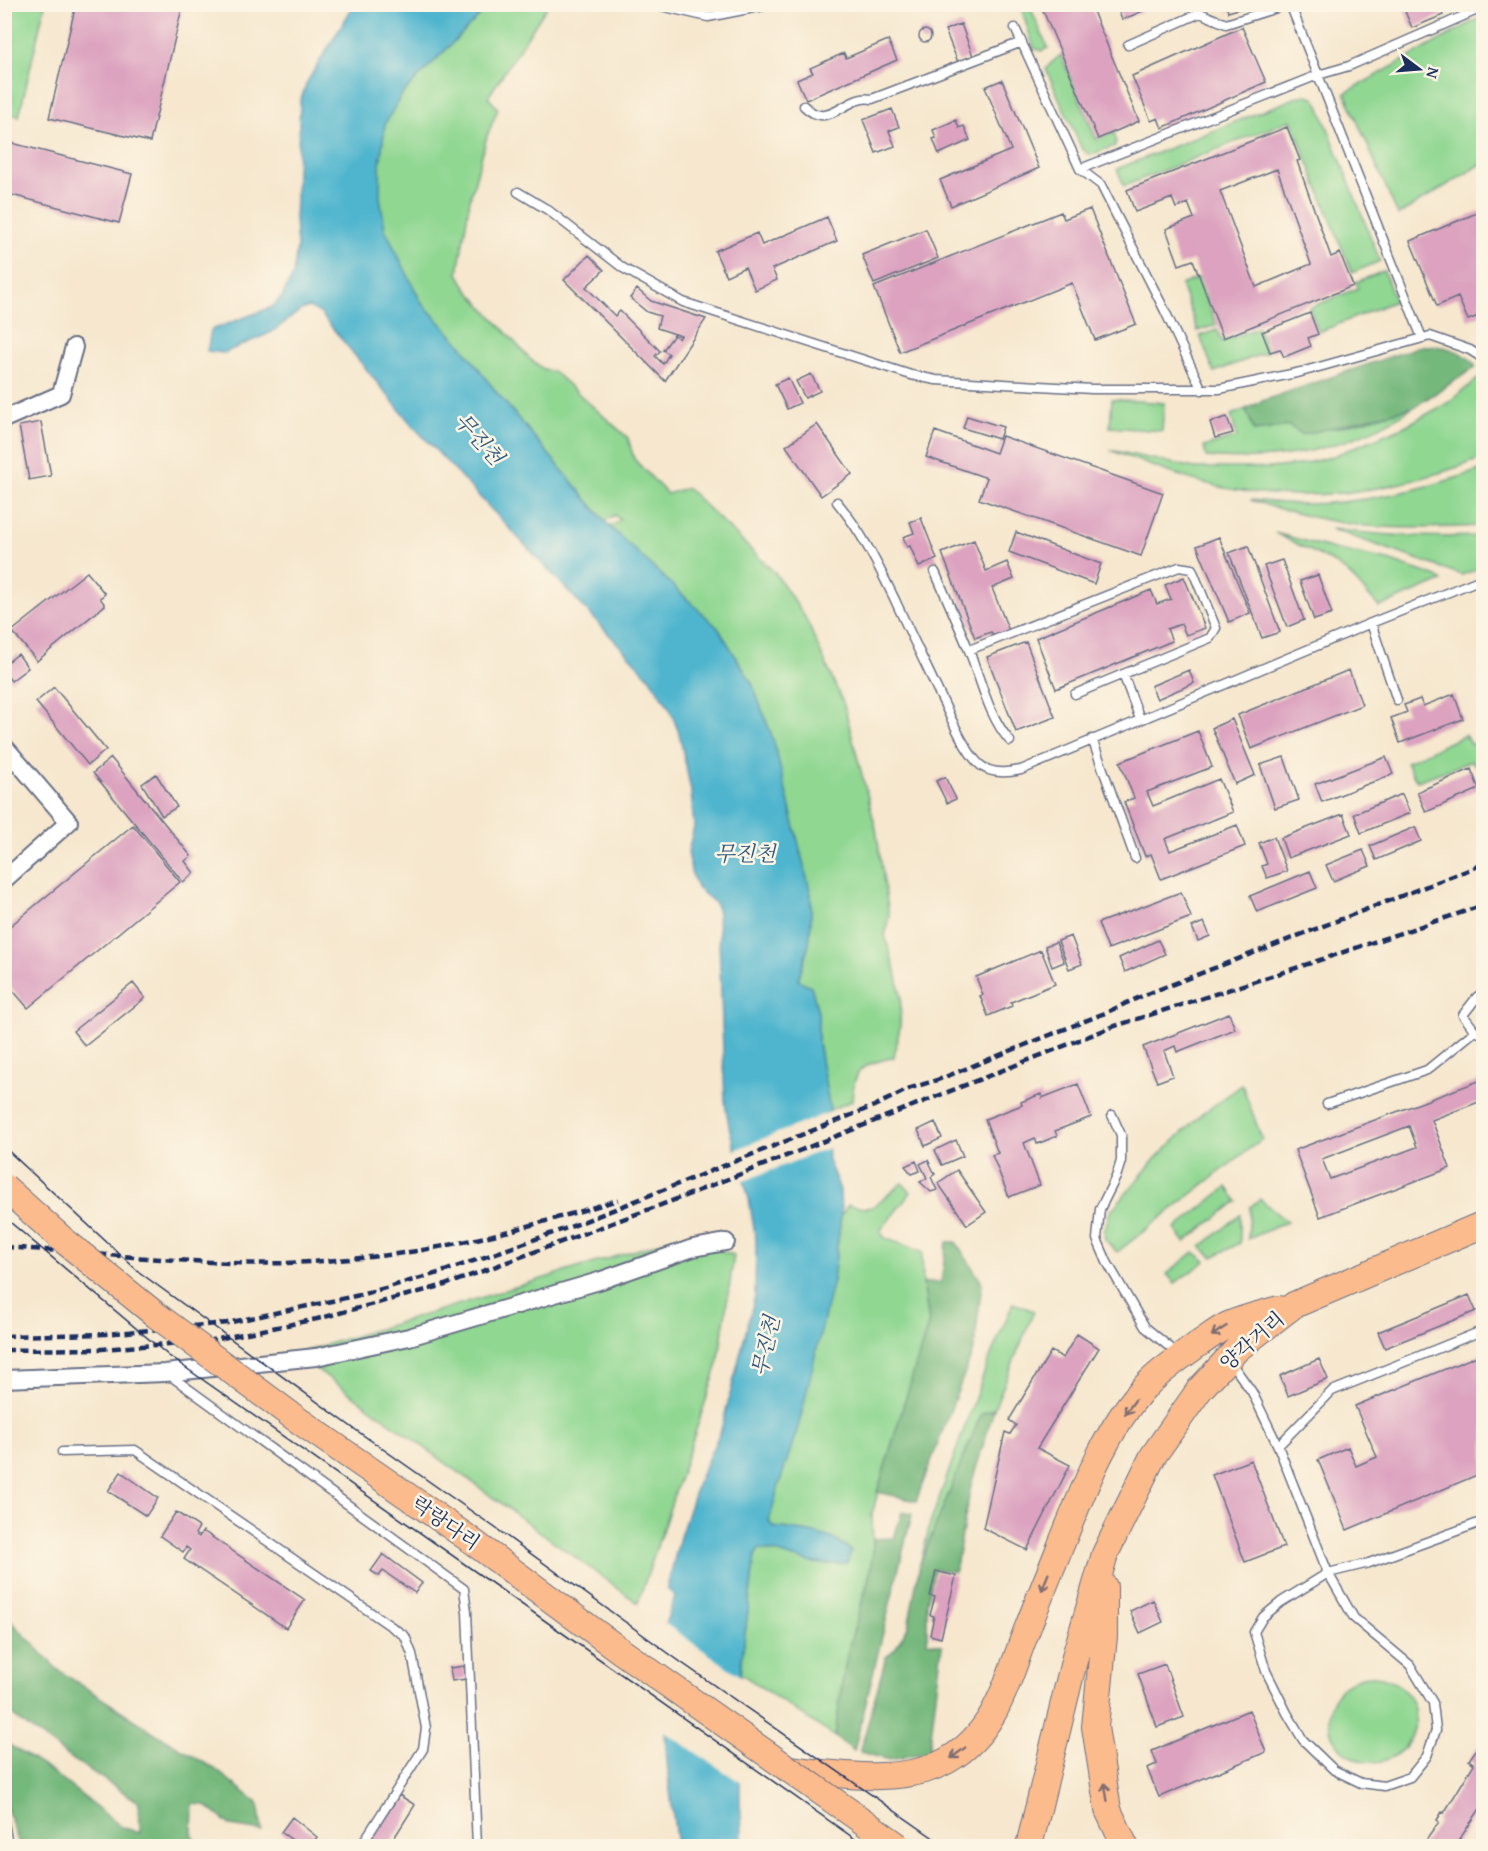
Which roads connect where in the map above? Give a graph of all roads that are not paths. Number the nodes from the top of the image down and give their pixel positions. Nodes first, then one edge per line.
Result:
1 (652, 4) edge
2 (774, 4) edge
3 (1290, 4) edge
4 (1484, 7) edge
5 (1015, 28) dead end
6 (1022, 42) junction
7 (1128, 45) dead end
8 (1318, 75) junction
9 (804, 106) dead end
10 (1080, 169) junction
11 (518, 192) dead end
12 (1422, 338) junction
13 (74, 347) dead end
14 (1484, 359) edge
15 (1202, 390) junction
16 (4, 419) edge
17 (837, 502) dead end
18 (935, 573) dead end
19 (1484, 578) edge
20 (1371, 623) junction
21 (969, 650) junction
22 (1123, 674) junction
23 (1075, 694) dead end
24 (1397, 700) dead end
25 (1140, 719) junction
26 (1092, 739) junction
27 (1010, 741) dead end
28 (4, 746) edge
29 (1135, 858) dead end
30 (4, 880) edge
31 (1484, 992) edge
32 (1475, 1031) junction
33 (1484, 1035) edge
34 (1327, 1104) dead end
35 (1112, 1115) dead end
36 (4, 1187) edge
37 (1484, 1224) edge
38 (726, 1242) dead end
39 (1294, 1305) junction
40 (1484, 1330) edge
41 (1228, 1359) junction
42 (1176, 1361) junction
43 (165, 1372) junction
44 (4, 1379) edge
45 (1278, 1446) junction
46 (62, 1452) dead end
47 (1484, 1521) edge
48 (1105, 1554) junction
49 (1328, 1573) junction
50 (788, 1769) junction
51 (4, 1822) edge
52 (8, 1846) edge
53 (361, 1846) edge
54 (477, 1846) edge
55 (898, 1846) edge
56 (1029, 1846) edge
57 (1125, 1846) edge

1 - 2 lane
3 - 7 lane
3 - 8 lane
4 - 8 lane
5 - 6 lane
6 - 9 lane
6 - 10 lane
8 - 10 lane
8 - 12 lane
10 - 15 lane
11 - 15 lane
12 - 14 lane
12 - 15 lane
13 - 16 street
17 - 26 lane
18 - 21 lane
19 - 20 lane
20 - 24 lane
20 - 25 lane
21 - 22 lane
21 - 27 lane
22 - 23 lane
22 - 25 lane
25 - 26 lane
26 - 29 lane
28 - 30 street
31 - 32 lane
32 - 33 lane
32 - 34 lane
35 - 42 lane
36 - 50 main road, 락랑다리, bridge
37 - 39 main road, 양각거리
38 - 43 street
39 - 41 main road, 양각거리
39 -> 42 main road
40 - 45 lane
41 - 45 lane
41 - 48 main road, 양각거리
42 -> 50 main road
43 - 44 street
43 - 54 lane
45 - 49 lane
46 - 53 lane
47 - 49 lane
48 - 56 main road, 양각거리
57 -> 48 main road
49 - 49 lane
50 - 55 main road, 락랑다리, bridge
51 - 52 lane

